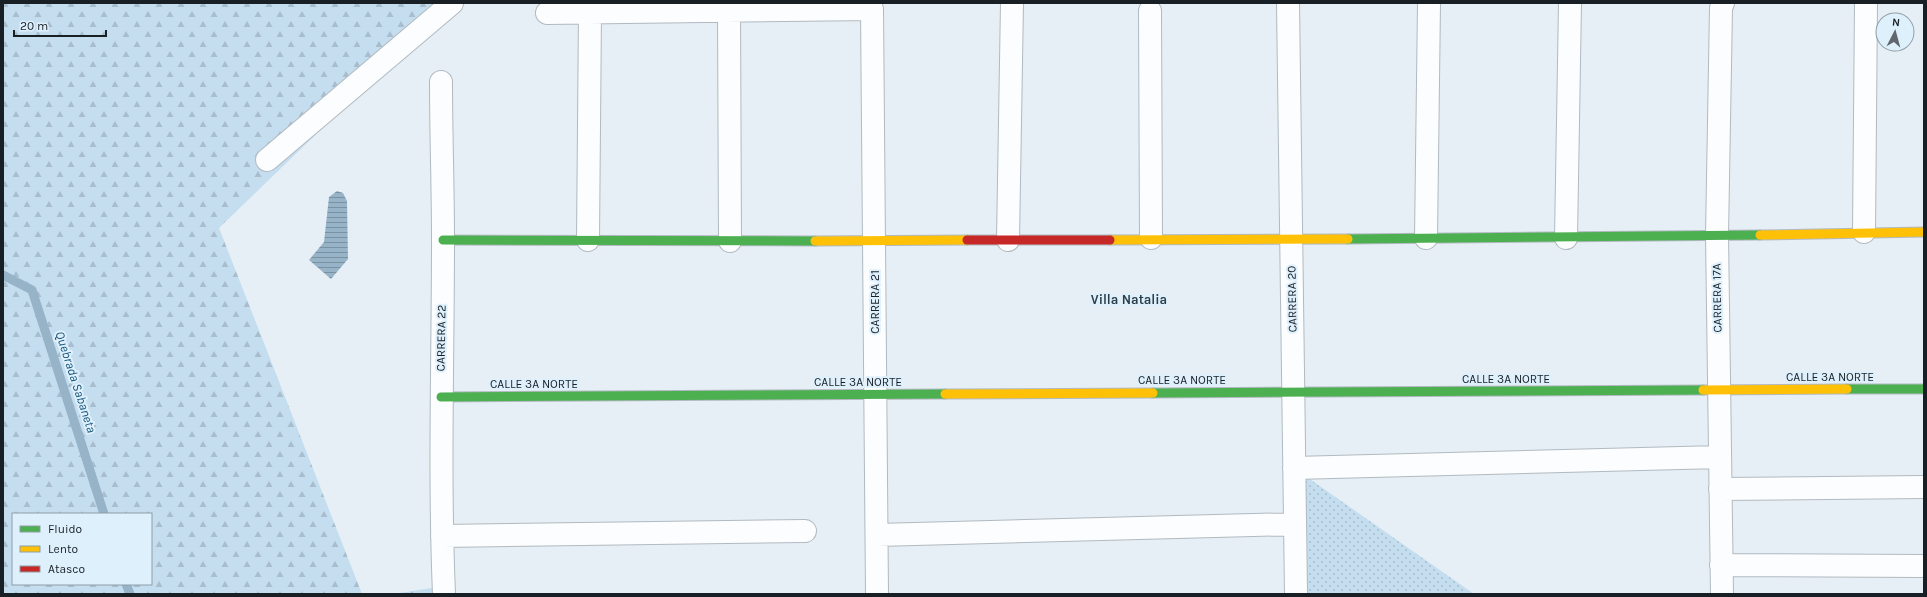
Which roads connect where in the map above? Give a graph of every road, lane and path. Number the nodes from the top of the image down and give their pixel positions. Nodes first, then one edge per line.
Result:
1 (452, 3) edge
2 (1012, 3) edge
3 (1288, 3) edge
4 (1430, 3) edge
5 (1570, 3) edge
6 (1723, 3) edge
7 (1866, 3) edge
8 (729, 10) junction
9 (1150, 11) dead end
10 (547, 12) dead end
11 (590, 12) junction
12 (441, 82) dead end
13 (267, 160) dead end
14 (1864, 232) junction
15 (1924, 232) edge
16 (1716, 235) junction
17 (1151, 238) junction
18 (1291, 238) junction
19 (1426, 238) junction
20 (1566, 238) junction
21 (443, 240) junction
22 (588, 240) junction
23 (875, 240) junction
24 (1008, 240) junction
25 (730, 241) junction
26 (1924, 389) edge
27 (1719, 390) junction
28 (1293, 392) junction
29 (876, 394) junction
30 (440, 397) junction
31 (1720, 457) junction
32 (1294, 468) junction
33 (1924, 487) edge
34 (1720, 489) junction
35 (1294, 524) junction
36 (805, 531) dead end
37 (877, 535) junction
38 (442, 536) junction
39 (1721, 565) junction
40 (1924, 566) edge
41 (444, 594) edge
42 (877, 594) edge
43 (1296, 594) edge
44 (1722, 594) edge

1 - 13 street
2 - 24 street
3 - 18 street, CARRERA 20
4 - 19 street
5 - 20 street
6 - 16 street, CARRERA 17A
7 - 14 street
8 - 11 street
8 - 23 street, CARRERA 21
8 - 25 street
9 - 17 street
10 - 11 street
11 - 22 street
12 - 21 street, CARRERA 22
14 - 15 street
14 - 16 street
16 - 20 street
16 - 27 street, CARRERA 17A
17 - 18 street
17 - 24 street
18 - 19 street
18 - 28 street, CARRERA 20
19 - 20 street
21 - 22 street
21 - 30 street, CARRERA 22
22 - 25 street
23 - 24 street
23 - 25 street
23 - 29 street, CARRERA 21
26 - 27 street, CALLE 3A NORTE
27 - 28 street, CALLE 3A NORTE
27 - 31 street, CARRERA 17A
28 - 29 street, CALLE 3A NORTE
28 - 32 street, CARRERA 20
29 - 30 street, CALLE 3A NORTE
29 - 37 street, CARRERA 21
30 - 38 street, CARRERA 22
31 - 32 street
31 - 34 street, CARRERA 17A
32 - 35 street, CARRERA 20
33 - 34 street
34 - 39 street, CARRERA 17A
35 - 37 street
35 - 43 street, CARRERA 20
36 - 38 street
37 - 42 street, CARRERA 21
38 - 41 street, CARRERA 22
39 - 40 street
39 - 44 street, CARRERA 17A

